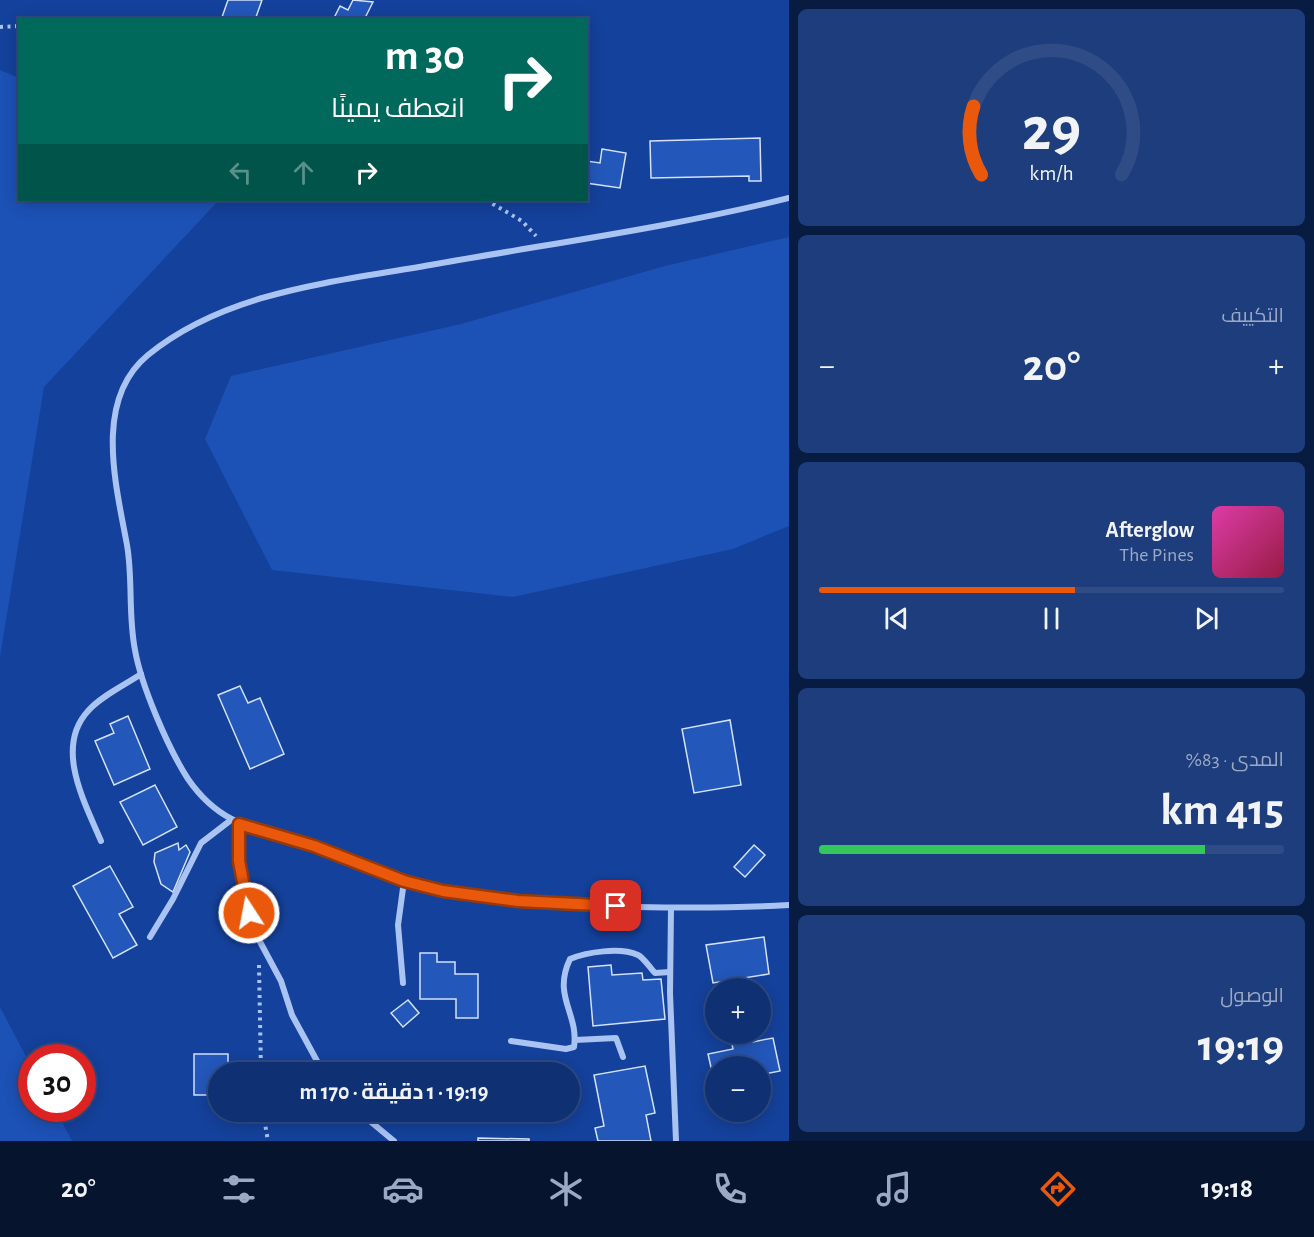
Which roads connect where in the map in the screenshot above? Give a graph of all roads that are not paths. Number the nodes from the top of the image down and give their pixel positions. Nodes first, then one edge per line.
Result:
1 (789, 198) edge
2 (141, 674) junction
3 (231, 820) junction
4 (239, 824) junction
5 (101, 842) dead end
6 (404, 881) junction
7 (789, 905) edge
8 (670, 908) junction
9 (150, 937) dead end
10 (670, 972) junction
11 (403, 983) dead end
12 (576, 1040) junction
13 (511, 1041) dead end
14 (623, 1057) dead end
15 (317, 1062) edge
16 (370, 1122) edge
17 (394, 1141) edge
18 (676, 1141) edge

1 - 2 street
2 - 3 street
2 - 5 street
3 - 4 street
3 - 9 street
4 - 6 street
4 - 15 street
6 - 8 street
6 - 11 street
7 - 8 street
8 - 10 street
10 - 12 street
10 - 18 street
12 - 13 street
12 - 14 street
16 - 17 street

